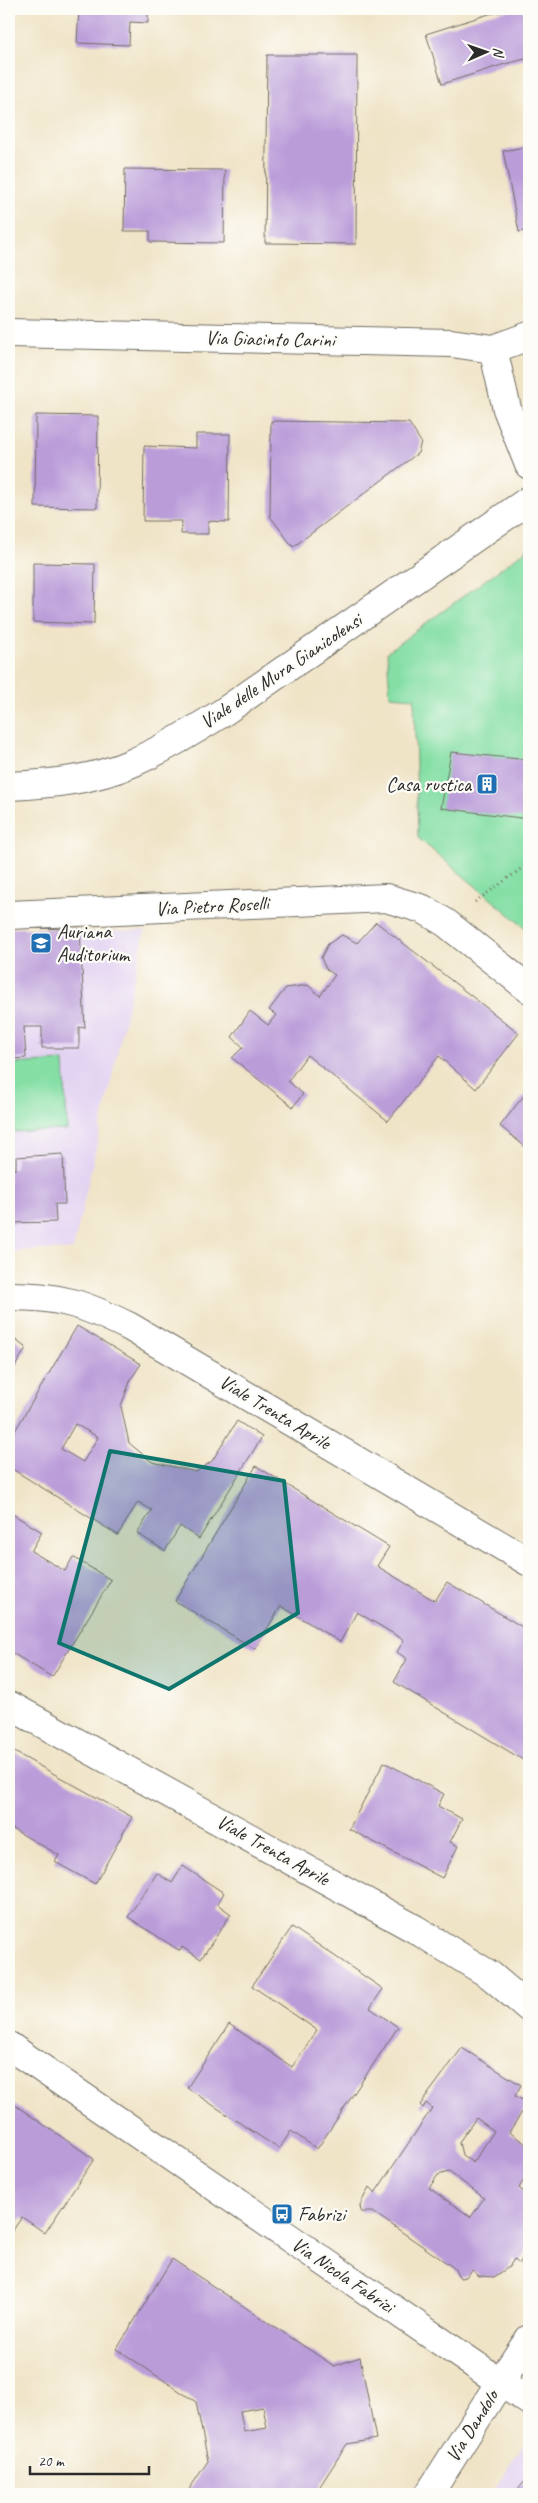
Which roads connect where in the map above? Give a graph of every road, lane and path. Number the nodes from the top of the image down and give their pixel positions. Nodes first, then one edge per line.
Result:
1 (9, 333) edge
2 (529, 336) edge
3 (493, 349) junction
4 (529, 465) edge
5 (529, 500) edge
6 (9, 786) edge
7 (529, 863) edge
8 (477, 900) dead end
9 (9, 915) edge
10 (529, 988) edge
11 (9, 1296) edge
12 (529, 1562) edge
13 (9, 1705) edge
14 (529, 2008) edge
15 (9, 2046) edge
16 (529, 2339) edge
17 (500, 2382) junction
18 (529, 2401) edge
19 (429, 2494) edge

1 - 3 street, Via Giacinto Carini
2 - 3 street, Via Giacinto Carini
3 - 4 street
5 - 6 street, Viale delle Mura Gianicolensi
7 - 8 path
9 - 10 street, Via Pietro Roselli
11 - 12 street, Viale Trenta Aprile
13 - 14 street, Viale Trenta Aprile
15 - 17 street, Via Nicola Fabrizi
16 - 17 street
17 - 18 street, Via Nicola Fabrizi
17 - 19 street, Via Dandolo

